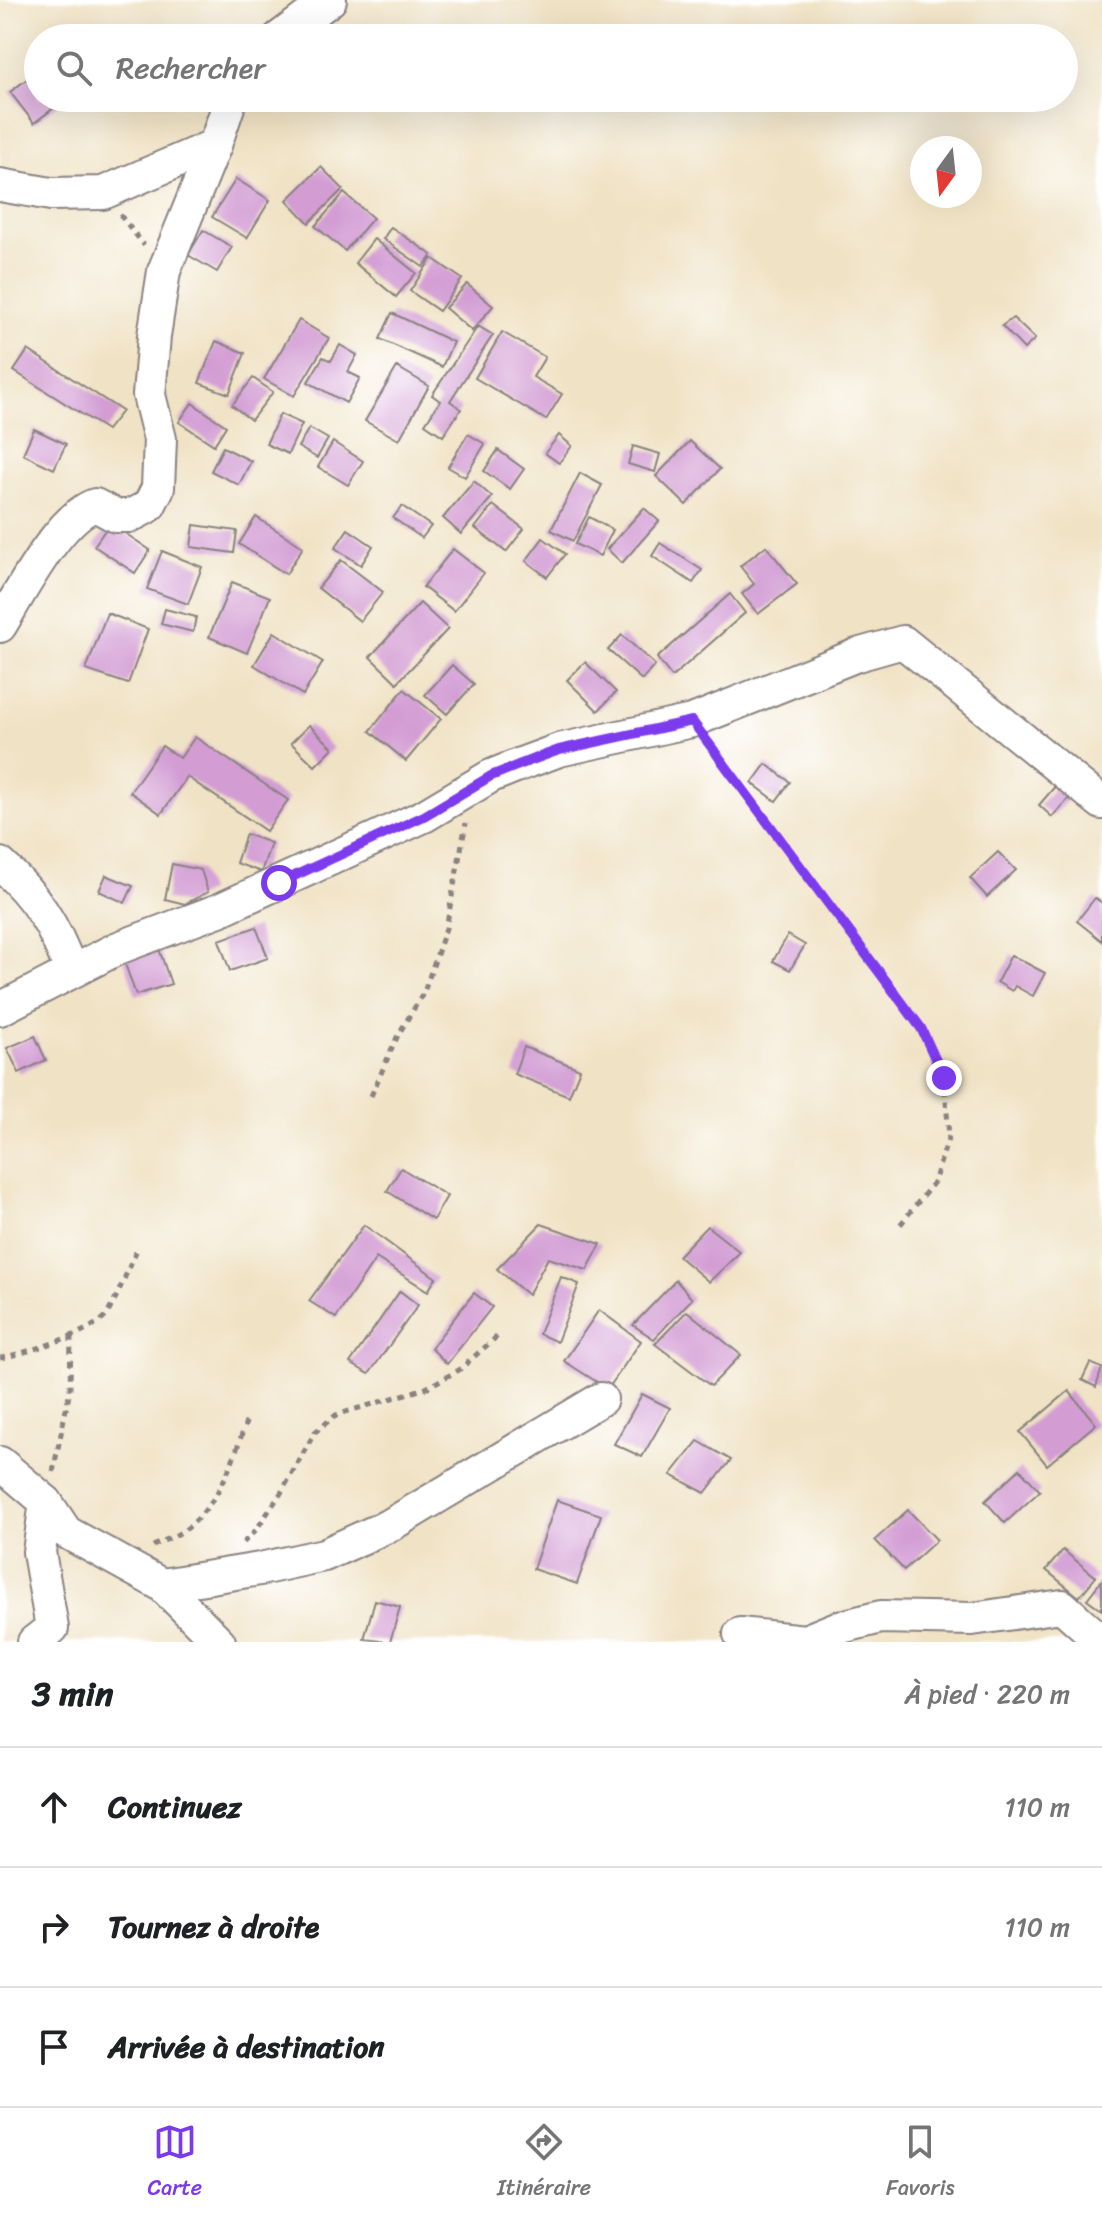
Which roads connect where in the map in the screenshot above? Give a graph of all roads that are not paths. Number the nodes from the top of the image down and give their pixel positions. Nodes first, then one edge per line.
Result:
1 (330, 0) edge
2 (298, 24) edge
3 (226, 112) edge
4 (215, 145) junction
5 (0, 185) edge
6 (0, 626) edge
7 (1102, 803) edge
8 (0, 864) edge
9 (71, 971) junction
10 (0, 1009) edge
11 (601, 1399) dead end
12 (0, 1463) edge
13 (46, 1502) junction
14 (162, 1585) junction
15 (740, 1634) dead end
16 (34, 1642) edge
17 (219, 1642) edge
18 (1102, 1642) edge

1 - 2 street
3 - 4 street
4 - 5 street
4 - 6 street
7 - 9 street
8 - 9 street
9 - 10 street
11 - 14 street
12 - 13 street
13 - 14 street
13 - 16 street
14 - 17 street
15 - 18 street

